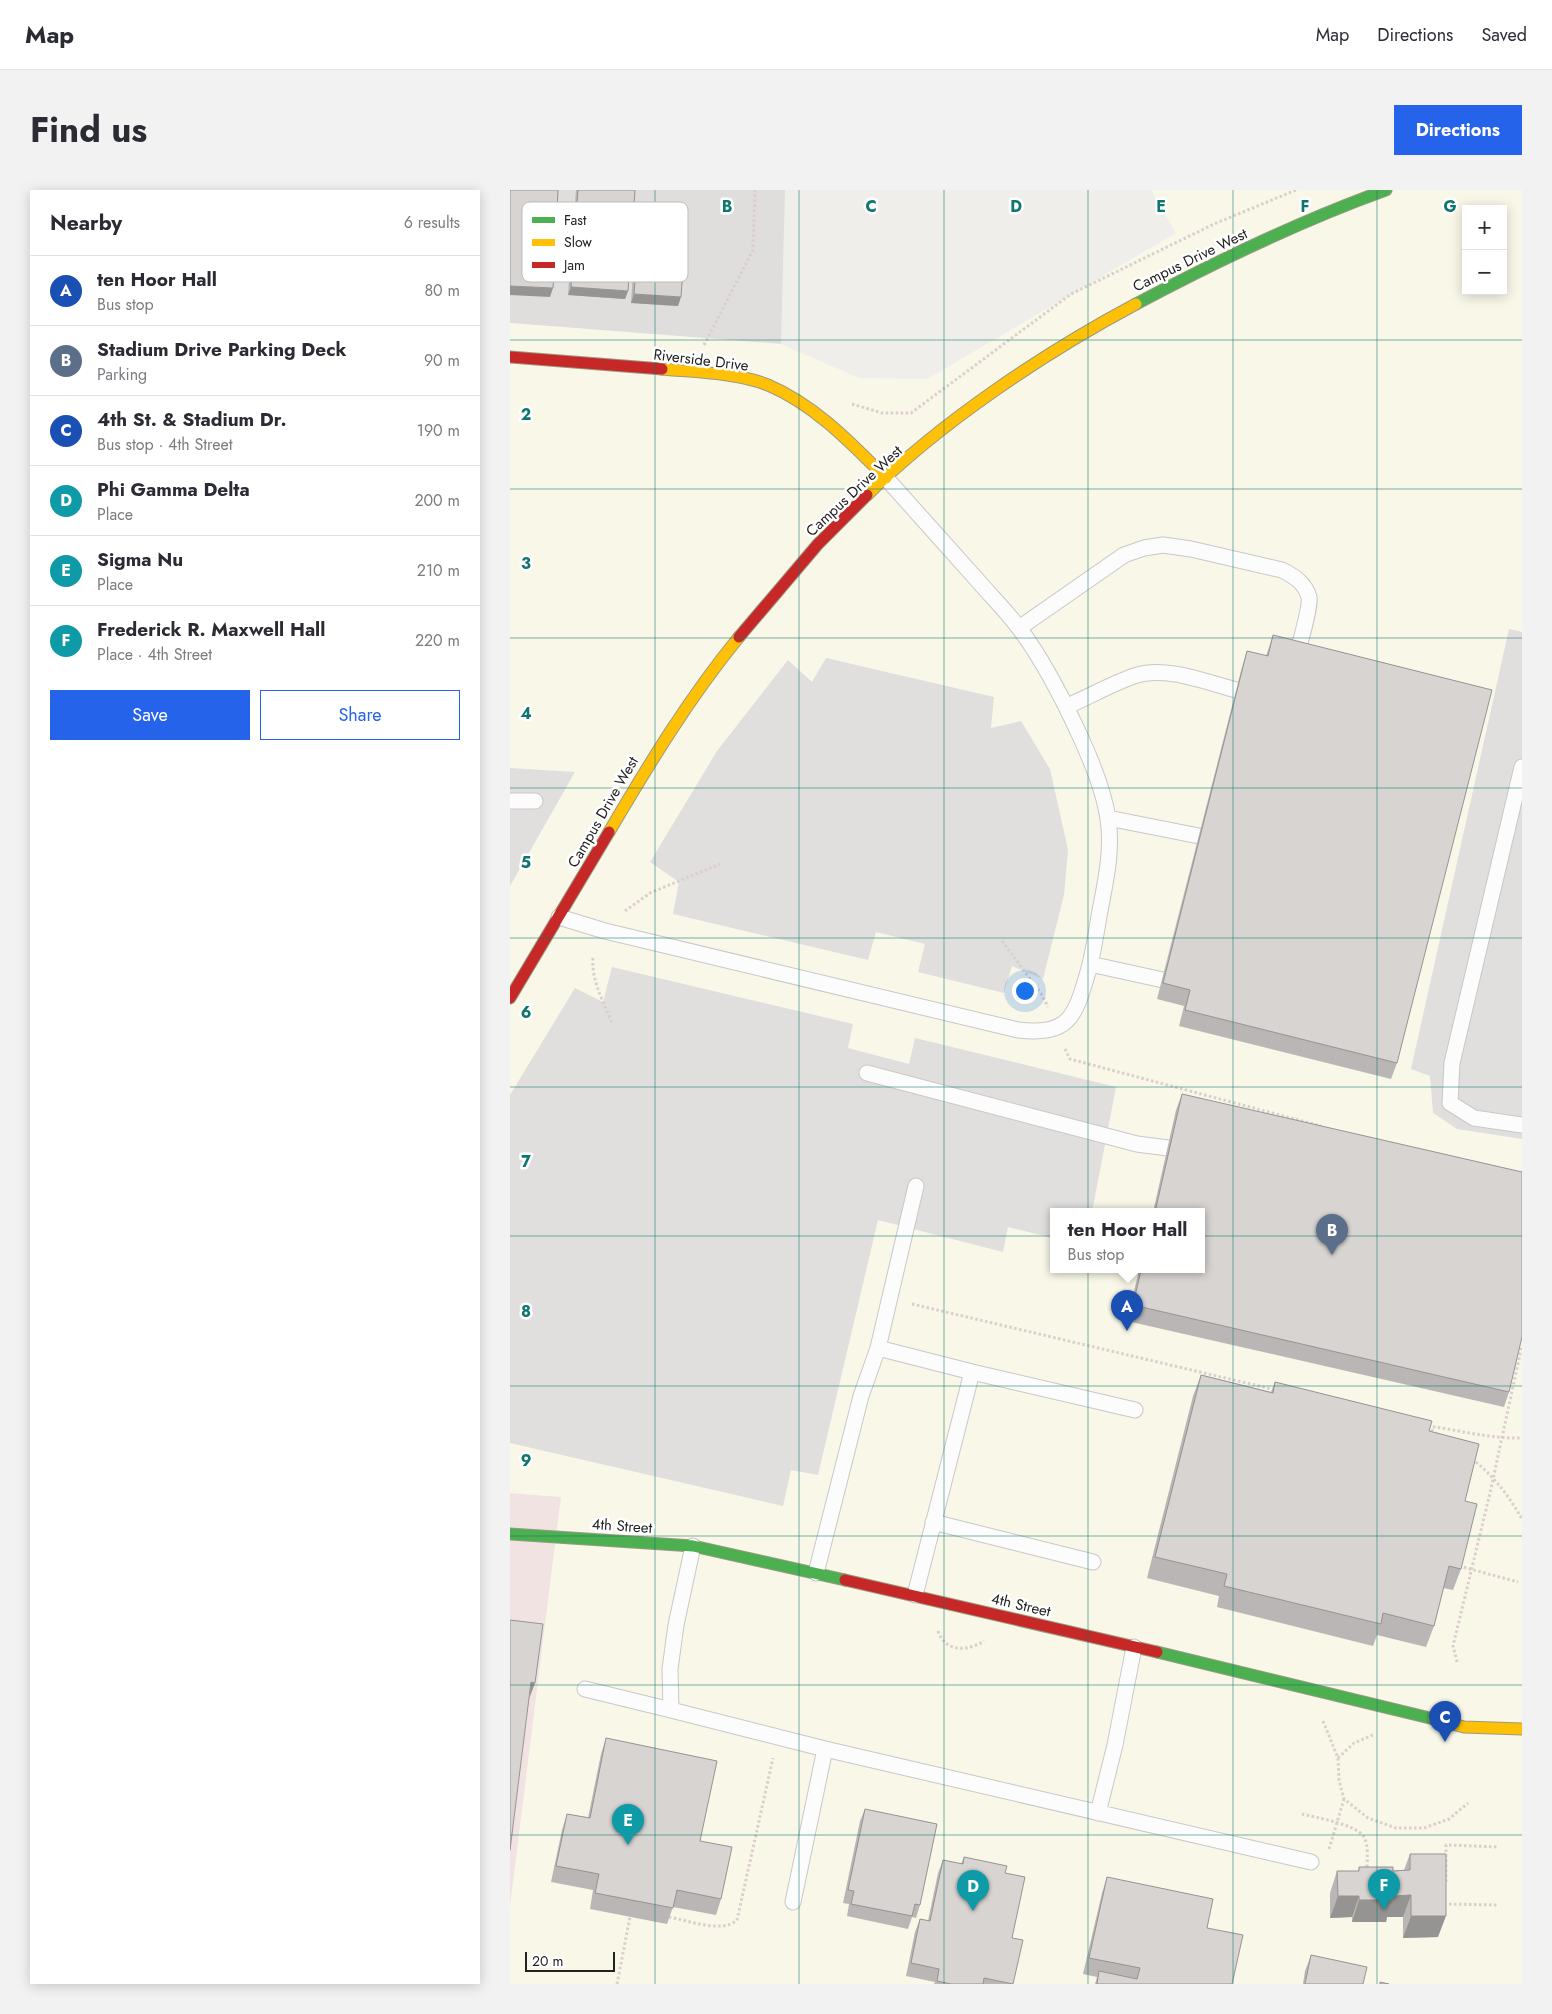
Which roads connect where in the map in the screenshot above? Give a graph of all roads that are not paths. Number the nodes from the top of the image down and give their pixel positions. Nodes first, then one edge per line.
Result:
1 (1380, 191) edge
2 (510, 357) edge
3 (886, 478) junction
4 (1019, 628) junction
5 (1296, 658) edge
6 (1236, 690) edge
7 (1067, 706) junction
8 (1522, 767) edge
9 (510, 801) edge
10 (536, 801) dead end
11 (1108, 818) junction
12 (1199, 836) edge
13 (559, 917) junction
14 (1090, 964) junction
15 (1162, 980) edge
16 (510, 998) edge
17 (867, 1073) dead end
18 (1522, 1124) edge
19 (1168, 1148) edge
20 (916, 1186) dead end
21 (878, 1348) junction
22 (972, 1372) junction
23 (1135, 1410) dead end
24 (933, 1522) junction
25 (510, 1534) edge
26 (693, 1546) junction
27 (1093, 1562) dead end
28 (816, 1573) junction
29 (915, 1595) junction
30 (1134, 1647) junction
31 (585, 1689) dead end
32 (671, 1710) junction
33 (1522, 1729) edge
34 (825, 1749) junction
35 (1098, 1813) junction
36 (1311, 1862) dead end
37 (792, 1902) dead end

1 - 3 street, Campus Drive West
2 - 3 street, Riverside Drive
3 - 4 lane
3 - 13 street, Campus Drive West
4 - 5 lane
4 - 7 lane
6 - 7 lane
7 - 11 lane
8 - 18 lane
9 - 10 lane
11 - 12 lane
11 - 14 lane
13 - 14 lane
13 - 16 street, Campus Drive West
14 - 15 lane
17 - 19 lane
20 - 21 lane
21 - 22 lane
21 - 28 lane
22 - 23 lane
22 - 24 lane
24 - 27 lane
24 - 29 lane
25 - 26 street, 4th Street
26 - 28 street, 4th Street
26 - 32 lane
28 - 29 street, 4th Street
29 - 30 street, 4th Street
30 - 33 street, 4th Street
30 - 35 lane
31 - 32 lane
32 - 34 lane
34 - 35 lane
34 - 37 lane
35 - 36 lane

